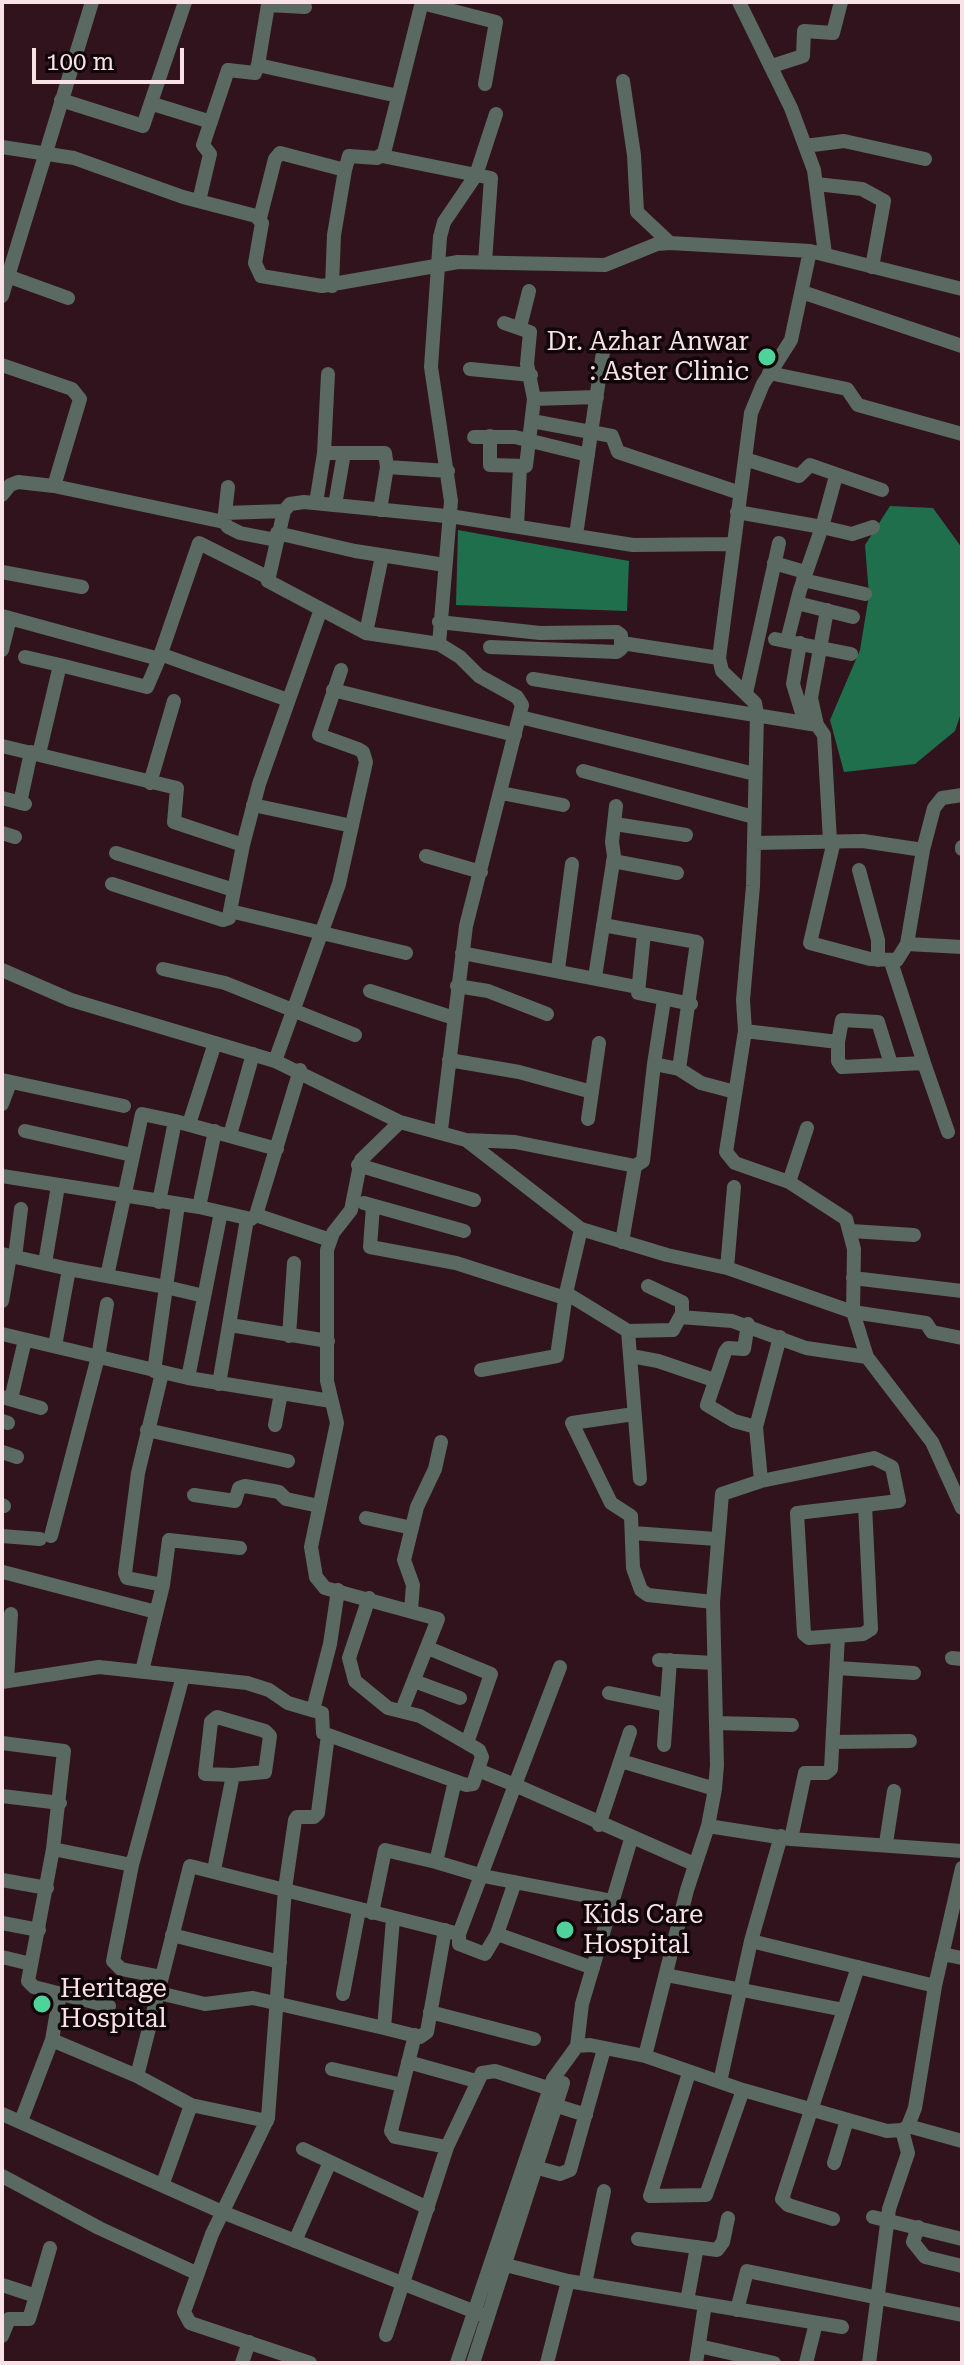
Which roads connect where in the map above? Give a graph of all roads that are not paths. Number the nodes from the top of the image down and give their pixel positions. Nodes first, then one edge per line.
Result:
1 (92, 2) edge
2 (185, 2) edge
3 (422, 2) edge
4 (739, 2) edge
5 (841, 2) edge
6 (305, 7) dead end
7 (258, 65) junction
8 (772, 66) junction
9 (623, 81) dead end
10 (485, 84) dead end
11 (398, 96) junction
12 (61, 100) junction
13 (153, 104) junction
14 (496, 114) dead end
15 (211, 122) junction
16 (805, 146) junction
17 (2, 147) edge
18 (45, 153) junction
19 (382, 156) junction
20 (925, 159) dead end
21 (345, 170) junction
22 (476, 175) junction
23 (816, 184) junction
24 (199, 201) junction
25 (260, 218) junction
26 (670, 243) junction
27 (810, 251) junction
28 (825, 254) junction
29 (485, 262) junction
30 (437, 264) junction
31 (872, 267) junction
32 (5, 275) edge
33 (332, 286) junction
34 (962, 289) edge
35 (529, 291) dead end
36 (802, 292) junction
37 (2, 296) edge
38 (68, 298) dead end
39 (504, 323) dead end
40 (520, 327) junction
41 (962, 346) edge
42 (603, 352) dead end
43 (2, 365) edge
44 (470, 369) dead end
45 (769, 373) junction
46 (328, 374) dead end
47 (531, 375) junction
48 (597, 397) junction
49 (534, 399) junction
50 (532, 421) junction
51 (591, 431) junction
52 (962, 434) edge
53 (490, 436) junction
54 (474, 437) dead end
55 (530, 441) junction
56 (324, 453) junction
57 (344, 453) junction
58 (588, 455) junction
59 (745, 459) junction
60 (387, 467) junction
61 (520, 468) junction
62 (448, 471) junction
63 (836, 476) junction
64 (54, 486) junction
65 (5, 487) edge
66 (228, 487) dead end
67 (882, 490) dead end
68 (740, 493) junction
69 (316, 503) junction
70 (335, 505) junction
71 (380, 510) junction
72 (284, 511) junction
73 (737, 512) junction
74 (224, 517) junction
75 (449, 517) junction
76 (517, 526) junction
77 (822, 527) junction
78 (873, 527) dead end
79 (576, 535) junction
80 (276, 536) junction
81 (779, 543) dead end
82 (733, 544) junction
83 (382, 556) junction
84 (774, 563) junction
85 (445, 565) junction
86 (2, 572) edge
87 (804, 576) junction
88 (267, 577) junction
89 (82, 587) dead end
90 (865, 594) dead end
91 (797, 603) junction
92 (321, 609) junction
93 (827, 610) junction
94 (6, 617) edge
95 (853, 617) dead end
96 (439, 622) junction
97 (366, 633) junction
98 (788, 641) junction
99 (622, 643) junction
100 (439, 644) junction
101 (490, 647) dead end
102 (820, 647) junction
103 (2, 650) edge
104 (851, 654) dead end
105 (159, 656) junction
106 (25, 657) dead end
107 (719, 658) junction
108 (60, 665) junction
109 (341, 670) dead end
110 (533, 679) dead end
111 (333, 690) junction
112 (746, 693) junction
113 (288, 700) junction
114 (174, 701) dead end
115 (757, 714) junction
116 (520, 717) junction
117 (811, 724) junction
118 (515, 735) junction
119 (2, 746) edge
120 (35, 753) junction
121 (583, 771) dead end
122 (755, 774) junction
123 (150, 783) junction
124 (501, 793) junction
125 (962, 795) edge
126 (2, 798) edge
127 (253, 805) junction
128 (563, 805) dead end
129 (616, 806) dead end
130 (754, 817) junction
131 (615, 824) junction
132 (352, 826) junction
133 (686, 835) dead end
134 (832, 841) junction
135 (754, 843) junction
136 (243, 845) junction
137 (923, 850) junction
138 (116, 853) dead end
139 (426, 856) dead end
140 (613, 861) junction
141 (572, 864) dead end
142 (859, 870) dead end
143 (481, 872) junction
144 (677, 873) dead end
145 (112, 884) dead end
146 (234, 890) junction
147 (230, 911) junction
148 (603, 925) junction
149 (644, 933) junction
150 (320, 934) junction
151 (907, 944) junction
152 (962, 947) edge
153 (406, 953) dead end
154 (462, 953) junction
155 (885, 961) junction
156 (163, 969) dead end
157 (558, 969) junction
158 (2, 970) edge
159 (595, 977) junction
160 (457, 986) junction
161 (637, 987) junction
162 (370, 991) dead end
163 (664, 1000) junction
164 (691, 1004) junction
165 (292, 1012) junction
166 (547, 1014) dead end
167 (454, 1018) junction
168 (745, 1031) junction
169 (355, 1035) dead end
170 (838, 1042) junction
171 (215, 1043) junction
172 (599, 1043) dead end
173 (253, 1054) junction
174 (449, 1060) junction
175 (275, 1061) junction
176 (924, 1063) junction
177 (654, 1064) junction
178 (891, 1064) junction
179 (679, 1069) junction
180 (300, 1070) junction
181 (6, 1081) edge
182 (592, 1092) junction
183 (735, 1092) junction
184 (2, 1104) edge
185 (124, 1106) dead end
186 (588, 1119) dead end
187 (400, 1122) junction
188 (182, 1123) junction
189 (807, 1128) dead end
190 (441, 1130) junction
191 (25, 1131) dead end
192 (948, 1132) dead end
193 (222, 1133) junction
194 (466, 1140) junction
195 (277, 1149) junction
196 (132, 1155) junction
197 (358, 1165) junction
198 (635, 1166) junction
199 (2, 1176) edge
200 (789, 1182) junction
201 (58, 1186) junction
202 (734, 1187) dead end
203 (123, 1197) junction
204 (353, 1200) junction
205 (474, 1200) dead end
206 (159, 1202) junction
207 (178, 1205) junction
208 (373, 1206) junction
209 (199, 1207) junction
210 (21, 1209) dead end
211 (221, 1212) junction
212 (252, 1217) junction
213 (581, 1229) junction
214 (464, 1231) dead end
215 (851, 1231) junction
216 (914, 1235) dead end
217 (330, 1240) junction
218 (622, 1242) junction
219 (9, 1256) edge
220 (45, 1263) junction
221 (294, 1263) dead end
222 (727, 1268) junction
223 (69, 1269) junction
224 (107, 1276) junction
225 (853, 1278) junction
226 (648, 1286) dead end
227 (166, 1287) junction
228 (962, 1291) edge
229 (204, 1296) junction
230 (565, 1296) junction
231 (2, 1301) edge
232 (107, 1304) dead end
233 (853, 1312) junction
234 (682, 1318) junction
235 (748, 1324) junction
236 (230, 1325) junction
237 (628, 1331) junction
238 (2, 1334) edge
239 (289, 1336) junction
240 (780, 1337) junction
241 (962, 1338) edge
242 (25, 1340) junction
243 (328, 1341) junction
244 (55, 1346) junction
245 (631, 1356) junction
246 (98, 1357) junction
247 (867, 1357) junction
248 (481, 1370) dead end
249 (158, 1372) junction
250 (188, 1378) junction
251 (714, 1380) junction
252 (219, 1384) junction
253 (281, 1393) junction
254 (7, 1398) edge
255 (331, 1401) junction
256 (41, 1408) dead end
257 (634, 1414) junction
258 (275, 1425) dead end
259 (756, 1427) junction
260 (147, 1430) junction
261 (441, 1442) dead end
262 (288, 1461) dead end
263 (640, 1479) dead end
264 (761, 1481) junction
265 (194, 1495) dead end
266 (865, 1505) junction
267 (319, 1506) junction
268 (962, 1508) edge
269 (366, 1518) dead end
270 (412, 1528) junction
271 (633, 1533) junction
272 (2, 1536) edge
273 (716, 1539) junction
274 (240, 1548) dead end
275 (3, 1572) edge
276 (163, 1585) junction
277 (338, 1590) junction
278 (369, 1598) junction
279 (713, 1602) junction
280 (411, 1610) junction
281 (156, 1612) junction
282 (11, 1614) dead end
283 (838, 1636) junction
284 (428, 1648) junction
285 (714, 1663) junction
286 (560, 1667) dead end
287 (837, 1668) junction
288 (142, 1671) junction
289 (914, 1673) dead end
290 (183, 1676) junction
291 (4, 1681) edge
292 (414, 1681) junction
293 (609, 1693) dead end
294 (460, 1698) dead end
295 (667, 1705) junction
296 (313, 1710) junction
297 (402, 1710) junction
298 (716, 1723) junction
299 (792, 1725) dead end
300 (630, 1732) dead end
301 (328, 1735) junction
302 (910, 1741) dead end
303 (833, 1742) junction
304 (2, 1743) edge
305 (467, 1743) junction
306 (664, 1745) dead end
307 (621, 1761) junction
308 (478, 1770) junction
309 (233, 1775) junction
310 (455, 1781) junction
311 (515, 1785) junction
312 (715, 1789) junction
313 (894, 1791) dead end
314 (2, 1796) edge
315 (60, 1803) junction
316 (599, 1825) junction
317 (708, 1826) junction
318 (786, 1838) junction
319 (631, 1839) junction
320 (886, 1843) junction
321 (53, 1849) junction
322 (962, 1851) edge
323 (436, 1862) junction
324 (694, 1864) junction
325 (132, 1865) junction
326 (962, 1868) edge
327 (214, 1870) junction
328 (483, 1876) junction
329 (2, 1880) edge
330 (515, 1882) junction
331 (47, 1888) junction
332 (285, 1889) junction
333 (613, 1901) junction
334 (366, 1911) junction
335 (393, 1919) junction
336 (2, 1923) edge
337 (39, 1930) junction
338 (452, 1932) junction
339 (497, 1934) junction
340 (172, 1935) junction
341 (751, 1941) junction
342 (942, 1954) junction
343 (2, 1957) edge
344 (962, 1958) edge
345 (280, 1962) junction
346 (31, 1964) junction
347 (858, 1967) junction
348 (593, 1968) junction
349 (666, 1975) junction
350 (162, 1977) junction
351 (935, 1986) junction
352 (740, 1990) junction
353 (159, 1993) junction
354 (60, 1994) junction
355 (343, 1994) dead end
356 (279, 2003) junction
357 (109, 2006) dead end
358 (844, 2010) junction
359 (430, 2012) junction
360 (384, 2028) junction
361 (415, 2035) junction
362 (534, 2039) dead end
363 (52, 2040) junction
364 (577, 2046) junction
365 (604, 2049) junction
366 (645, 2056) junction
367 (408, 2062) junction
368 (332, 2069) dead end
369 (689, 2073) junction
370 (137, 2076) junction
371 (476, 2081) junction
372 (720, 2082) junction
373 (402, 2085) junction
374 (743, 2090) junction
375 (553, 2098) junction
376 (191, 2105) junction
377 (813, 2111) junction
378 (2, 2114) edge
379 (586, 2115) junction
380 (847, 2120) junction
381 (21, 2121) junction
382 (267, 2121) junction
383 (905, 2128) junction
384 (962, 2141) edge
385 (447, 2147) junction
386 (303, 2149) dead end
387 (330, 2162) junction
388 (834, 2163) dead end
389 (531, 2166) junction
390 (2, 2176) edge
391 (163, 2183) junction
392 (604, 2191) dead end
393 (428, 2208) junction
394 (222, 2212) junction
395 (728, 2218) dead end
396 (880, 2218) junction
397 (833, 2219) dead end
398 (918, 2227) junction
399 (638, 2239) dead end
400 (962, 2239) edge
401 (295, 2241) junction
402 (697, 2247) junction
403 (50, 2248) dead end
404 (498, 2263) junction
405 (962, 2266) edge
406 (196, 2273) junction
407 (568, 2281) junction
408 (585, 2284) junction
409 (2, 2285) edge
410 (402, 2286) junction
411 (36, 2296) junction
412 (876, 2299) junction
413 (687, 2301) junction
414 (705, 2304) junction
415 (737, 2310) junction
416 (481, 2314) junction
417 (962, 2315) edge
418 (816, 2323) junction
419 (842, 2327) dead end
420 (386, 2335) dead end
421 (2, 2336) edge
422 (249, 2342) junction
423 (699, 2346) junction
424 (242, 2363) edge
425 (310, 2363) edge
426 (457, 2363) edge
427 (473, 2363) edge
428 (547, 2363) edge
429 (696, 2363) edge
430 (774, 2363) edge
431 (806, 2363) edge
432 (869, 2363) edge

1 - 12 street
2 - 13 street
3 - 10 street
3 - 11 street
4 - 8 street
5 - 8 street
6 - 7 street
7 - 11 street
7 - 15 street
8 - 16 street
9 - 26 street
11 - 19 street
12 - 13 street
12 - 18 street
13 - 15 street
14 - 22 street
15 - 24 street
16 - 20 street
16 - 23 street
17 - 18 street
18 - 24 street
18 - 32 street
19 - 21 street
19 - 22 street
21 - 25 street
21 - 33 street
22 - 29 street
22 - 30 street
23 - 28 street
23 - 31 street
24 - 25 street
25 - 33 street
26 - 27 street
26 - 29 street
27 - 28 street
27 - 36 street
28 - 31 street
29 - 30 street
30 - 33 street
30 - 62 street
31 - 34 street
32 - 37 street
32 - 38 street
35 - 40 street
36 - 41 street
36 - 45 street
39 - 40 street
40 - 47 street
42 - 48 street
43 - 64 street
44 - 47 street
45 - 52 street
45 - 59 street
46 - 56 street
47 - 49 street
48 - 49 street
48 - 51 street
49 - 50 street
50 - 51 street
50 - 55 street
51 - 58 street
51 - 68 street
53 - 54 street
53 - 55 street
53 - 61 street
55 - 58 street
55 - 61 street
56 - 57 street
56 - 69 street
57 - 60 street
57 - 70 street
58 - 79 street
59 - 63 street
59 - 68 street
60 - 62 street
60 - 71 street
61 - 76 street
62 - 75 street
63 - 67 street
63 - 77 street
64 - 65 street
64 - 74 street
66 - 74 street
68 - 73 street
69 - 70 street
69 - 72 street
70 - 71 street
71 - 75 street
72 - 74 street
72 - 80 street
73 - 77 street
73 - 82 street
74 - 80 street
75 - 76 street
75 - 85 street
76 - 79 street
77 - 78 street
77 - 87 street
79 - 82 street
80 - 83 street
80 - 88 street
81 - 84 street
82 - 107 street
83 - 85 street
83 - 97 street
84 - 87 street
84 - 112 street
85 - 96 street
86 - 89 street
87 - 90 street
87 - 91 street
88 - 92 street
88 - 105 street
91 - 93 street
91 - 98 street
92 - 97 street
92 - 113 street
93 - 95 street
93 - 102 street
94 - 103 street
94 - 105 street
96 - 99 street
96 - 100 street
97 - 100 street
98 - 102 street
98 - 117 street
99 - 101 street
99 - 107 street
100 - 116 street
102 - 104 street
102 - 117 street
105 - 108 street
105 - 113 street
106 - 108 street
107 - 112 street
108 - 120 street
109 - 111 street
110 - 115 street
111 - 118 street
111 - 132 street
112 - 115 street
113 - 127 street
114 - 123 street
115 - 117 street
115 - 122 street
116 - 118 street
116 - 122 street
117 - 134 street
118 - 124 street
119 - 120 street
120 - 123 street
120 - 126 street
121 - 130 street
122 - 130 street
123 - 136 street
124 - 128 street
124 - 143 street
125 - 137 street
127 - 132 street
127 - 136 street
129 - 131 street
130 - 135 street
131 - 133 street
131 - 140 street
132 - 150 street
134 - 135 street
134 - 137 street
134 - 155 street
135 - 168 street
136 - 146 street
137 - 151 street
138 - 146 street
139 - 143 street
140 - 144 street
140 - 148 street
141 - 157 street
142 - 155 street
143 - 154 street
145 - 147 street
146 - 147 street
147 - 150 street
148 - 149 street
148 - 159 street
149 - 161 street
149 - 164 street
150 - 153 street
150 - 165 street
151 - 152 street
151 - 155 street
154 - 157 street
154 - 160 street
155 - 176 street
156 - 165 street
157 - 159 street
158 - 171 street
159 - 161 street
160 - 166 street
160 - 167 street
161 - 163 street
162 - 167 street
163 - 164 street
163 - 177 street
164 - 179 street
165 - 169 street
165 - 175 street
167 - 174 street
168 - 170 street
168 - 183 street
170 - 178 street
170 - 178 street
171 - 173 street
171 - 188 street
172 - 182 street
173 - 175 street
173 - 193 street
174 - 182 street
174 - 190 street
175 - 180 street
176 - 178 street
176 - 192 street
177 - 179 street
177 - 198 street
179 - 183 street
180 - 187 street
180 - 195 street
181 - 184 street
181 - 185 street
182 - 186 street
183 - 200 street
187 - 190 street
187 - 197 street
188 - 193 street
188 - 196 street
188 - 206 street
189 - 200 street
190 - 194 street
191 - 196 street
193 - 195 street
193 - 209 street
194 - 198 street
194 - 213 street
195 - 212 street
196 - 203 street
197 - 204 street
197 - 205 street
198 - 218 street
199 - 201 street
200 - 215 street
201 - 203 street
201 - 220 street
202 - 222 street
203 - 206 street
203 - 224 street
204 - 208 street
204 - 217 street
206 - 207 street
207 - 209 street
207 - 227 street
208 - 214 street
208 - 230 street
209 - 211 street
210 - 219 street
211 - 212 street
211 - 229 street
212 - 217 street
212 - 236 street
213 - 218 street
213 - 230 street
215 - 216 street
215 - 225 street
217 - 243 street
218 - 222 street
219 - 220 street
219 - 231 street
220 - 223 street
221 - 239 street
222 - 233 street
223 - 224 street
223 - 244 street
224 - 227 street
225 - 228 street
225 - 233 street
226 - 234 street
227 - 229 street
227 - 249 street
229 - 250 street
230 - 237 street
230 - 248 street
232 - 246 street
233 - 241 street
233 - 247 street
234 - 235 street
234 - 237 street
235 - 240 street
235 - 251 street
236 - 239 street
236 - 252 street
237 - 245 street
238 - 242 street
239 - 243 street
240 - 247 street
240 - 259 street
242 - 244 street
242 - 254 street
243 - 255 street
244 - 246 street
245 - 251 street
245 - 257 street
246 - 249 street
246 - 272 street
247 - 268 street
249 - 250 street
249 - 260 street
250 - 252 street
251 - 259 street
252 - 253 street
253 - 255 street
253 - 258 street
254 - 256 street
255 - 267 street
257 - 263 street
257 - 271 street
259 - 264 street
260 - 262 street
260 - 276 street
261 - 270 street
264 - 266 street
264 - 273 street
265 - 267 street
266 - 283 street
266 - 283 street
267 - 277 street
269 - 270 street
270 - 280 street
271 - 273 street
271 - 279 street
273 - 279 street
274 - 276 street
275 - 281 street
276 - 281 street
277 - 278 street
277 - 296 street
278 - 280 street
278 - 297 street
279 - 285 street
280 - 284 street
281 - 288 street
282 - 291 street
283 - 287 street
284 - 292 street
284 - 305 street
285 - 295 street
285 - 298 street
286 - 311 street
287 - 289 street
287 - 303 street
288 - 290 street
288 - 291 street
290 - 296 street
290 - 325 street
292 - 294 street
292 - 297 street
293 - 295 street
295 - 306 street
296 - 301 street
297 - 305 street
298 - 299 street
298 - 312 street
300 - 307 street
301 - 310 street
301 - 332 street
302 - 303 street
303 - 318 street
304 - 315 street
305 - 308 street
307 - 312 street
307 - 316 street
308 - 310 street
308 - 311 street
309 - 309 street
309 - 327 street
310 - 323 street
311 - 316 street
311 - 328 street
312 - 317 street
313 - 320 street
314 - 315 street
315 - 321 street
316 - 319 street
317 - 318 street
317 - 324 street
318 - 320 street
318 - 341 street
319 - 324 street
319 - 333 street
320 - 322 street
321 - 325 street
321 - 331 street
323 - 328 street
323 - 334 street
324 - 349 street
325 - 350 street
326 - 342 street
327 - 332 street
327 - 340 street
328 - 330 street
328 - 338 street
329 - 331 street
330 - 333 street
330 - 339 street
331 - 337 street
332 - 334 street
332 - 345 street
333 - 348 street
334 - 335 street
334 - 355 street
335 - 338 street
335 - 360 street
336 - 337 street
337 - 346 street
338 - 339 street
338 - 359 street
339 - 348 street
340 - 345 street
340 - 350 street
341 - 347 street
341 - 352 street
342 - 344 street
342 - 351 street
343 - 346 street
345 - 356 street
346 - 354 street
347 - 351 street
347 - 358 street
348 - 364 street
349 - 352 street
349 - 366 street
350 - 353 street
351 - 383 street
352 - 358 street
352 - 372 street
353 - 356 street
353 - 370 street
354 - 357 street
354 - 363 street
356 - 360 street
356 - 382 street
358 - 377 street
359 - 361 street
359 - 362 street
360 - 361 street
361 - 367 street
363 - 370 street
363 - 381 street
364 - 365 street
364 - 375 street
365 - 366 street
365 - 379 street
366 - 369 street
367 - 371 street
367 - 373 street
368 - 373 street
369 - 372 street
369 - 374 street
370 - 376 street
371 - 375 street
371 - 385 street
372 - 374 street
373 - 385 street
374 - 377 street
375 - 379 street
375 - 389 street
376 - 382 street
376 - 391 street
377 - 380 street
377 - 397 street
378 - 381 street
379 - 389 street
380 - 383 street
380 - 388 street
381 - 391 street
382 - 394 street
383 - 384 street
383 - 396 street
385 - 393 street
386 - 387 street
387 - 393 street
387 - 401 street
389 - 404 street
390 - 406 street
391 - 394 street
392 - 408 street
393 - 410 street
394 - 401 street
394 - 406 street
395 - 402 street
396 - 398 street
396 - 412 street
398 - 400 street
398 - 405 street
399 - 402 street
401 - 410 street
402 - 413 street
403 - 411 street
404 - 407 street
404 - 416 street
406 - 422 street
407 - 408 street
407 - 428 street
408 - 413 street
409 - 411 street
410 - 416 street
410 - 420 street
411 - 421 street
412 - 415 street
412 - 417 street
412 - 432 street
413 - 414 street
414 - 415 street
414 - 423 street
415 - 418 street
416 - 426 street
416 - 427 street
418 - 419 street
418 - 431 street
422 - 424 street
422 - 425 street
423 - 429 street
423 - 430 street

